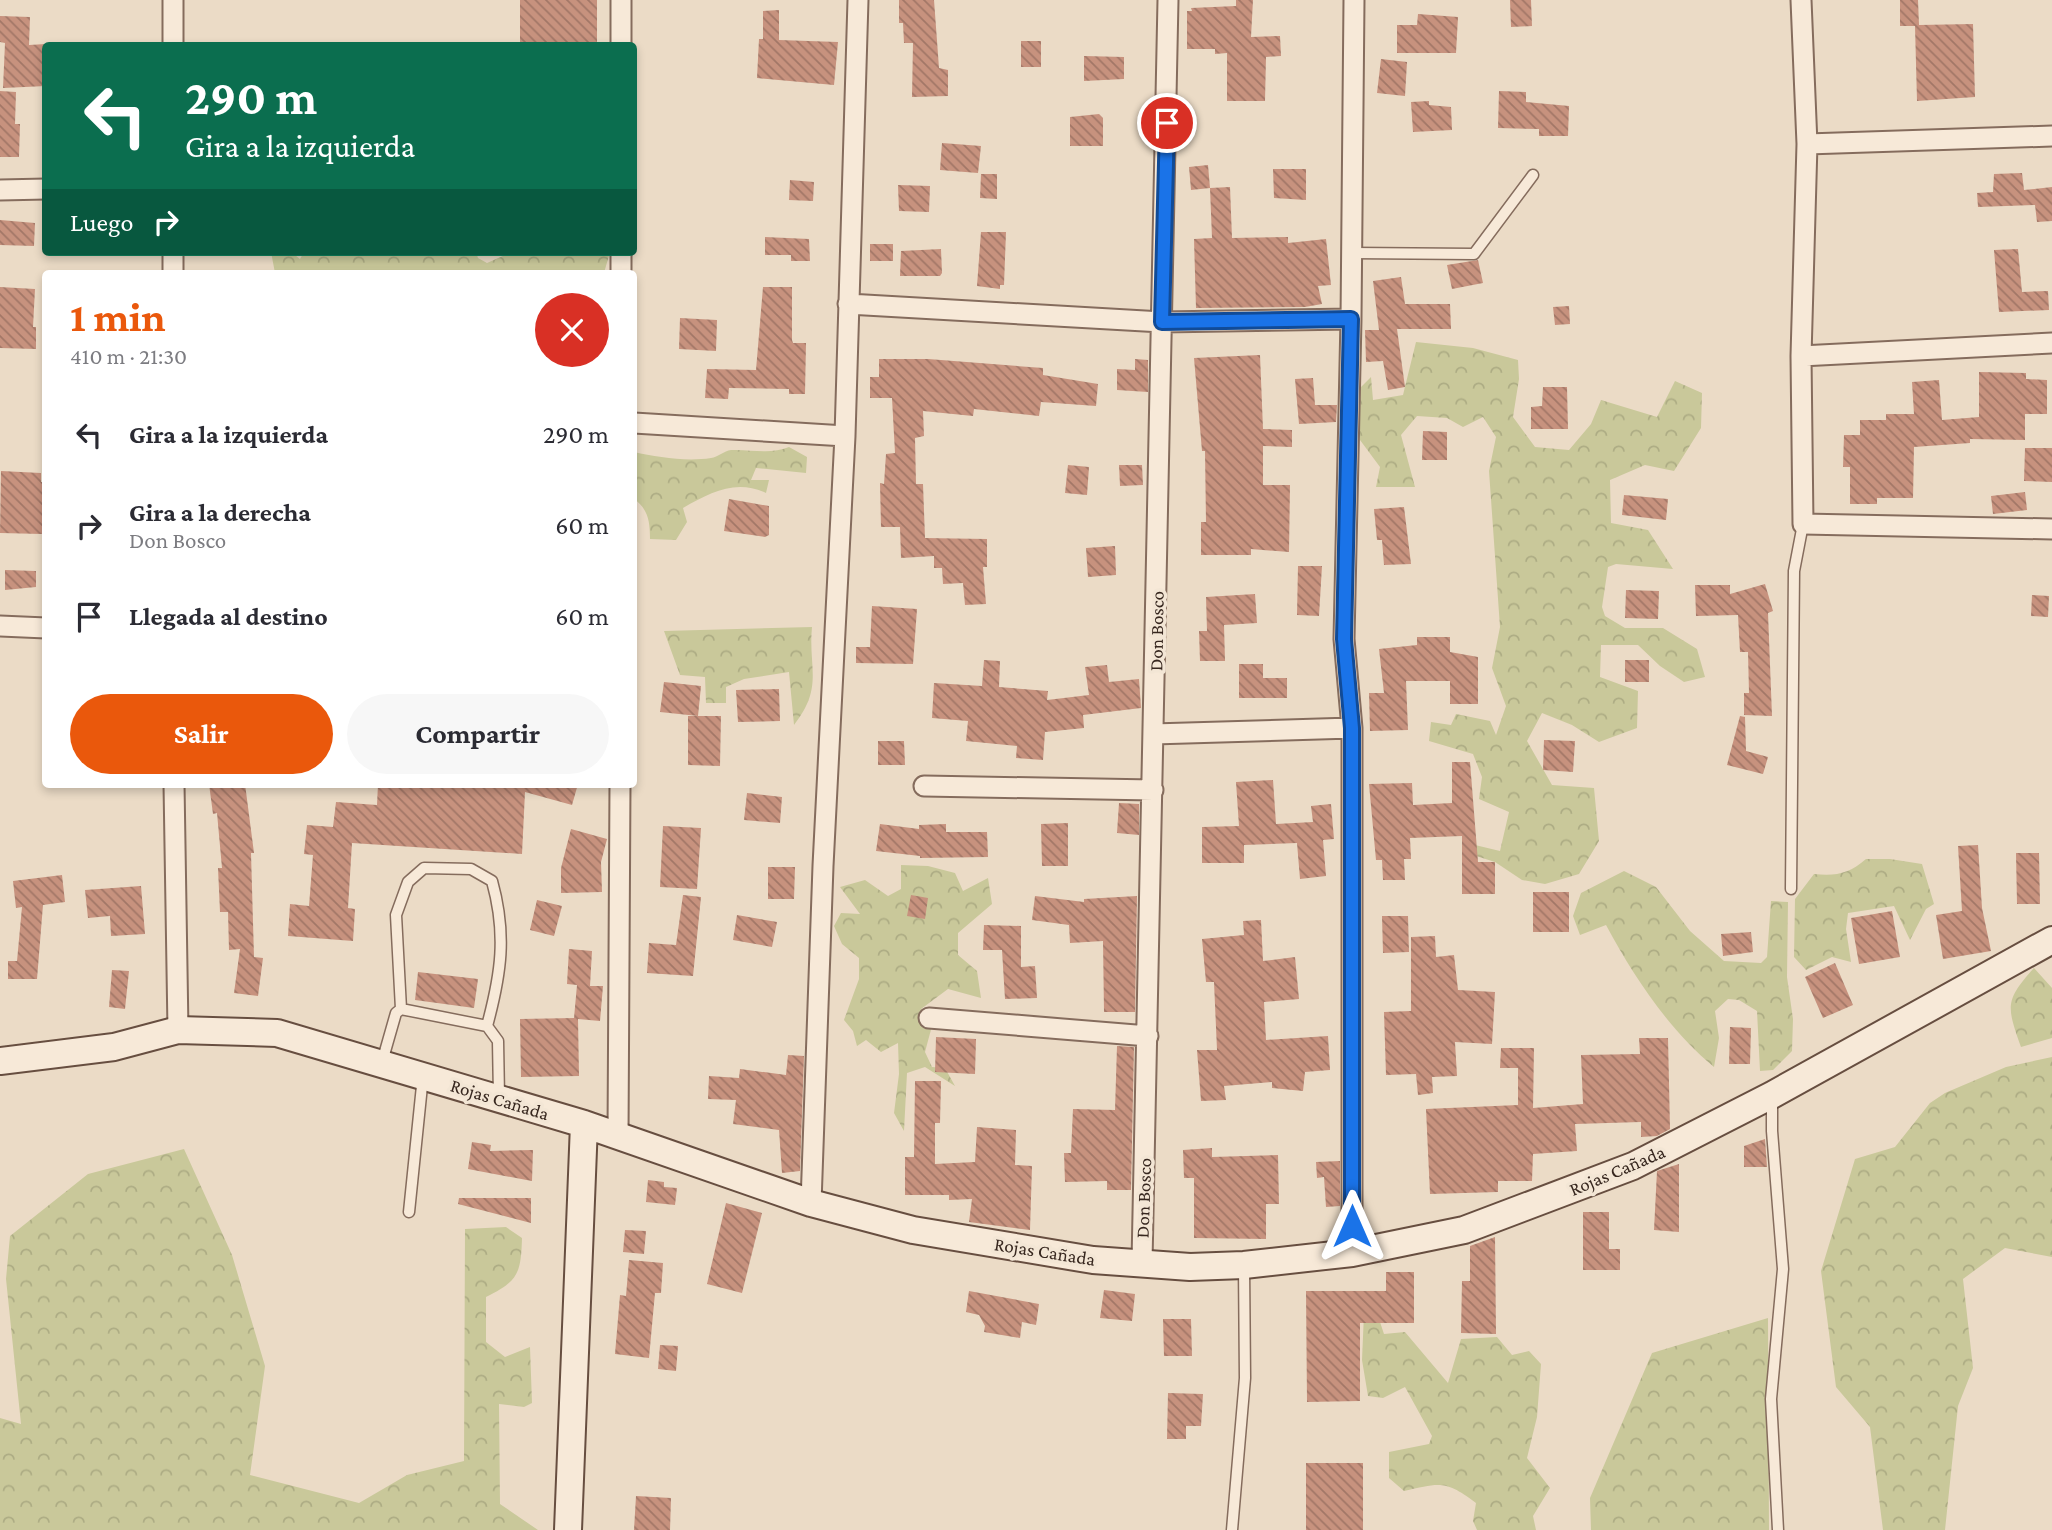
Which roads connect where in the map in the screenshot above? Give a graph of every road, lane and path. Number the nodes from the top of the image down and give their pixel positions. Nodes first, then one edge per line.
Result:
1 (173, 0) edge
2 (621, 0) edge
3 (858, 0) edge
4 (1168, 0) edge
5 (1354, 0) edge
6 (1801, 0) edge
7 (173, 42) edge
8 (621, 42) edge
9 (2052, 136) edge
10 (1807, 144) junction
11 (1533, 175) dead end
12 (0, 190) edge
13 (42, 190) edge
14 (1352, 253) junction
15 (848, 304) junction
16 (1351, 319) junction
17 (1162, 322) junction
18 (2052, 343) edge
19 (1801, 356) junction
20 (637, 423) edge
21 (845, 436) junction
22 (1802, 524) junction
23 (2052, 529) edge
24 (0, 626) edge
25 (42, 628) edge
26 (1352, 728) junction
27 (1153, 734) junction
28 (924, 786) dead end
29 (174, 788) edge
30 (620, 788) edge
31 (1153, 790) junction
32 (1791, 889) dead end
33 (2052, 940) edge
34 (401, 1009) junction
35 (929, 1018) dead end
36 (487, 1026) junction
37 (178, 1030) junction
38 (1148, 1036) junction
39 (0, 1061) edge
40 (382, 1062) junction
41 (423, 1076) junction
42 (1772, 1096) junction
43 (499, 1098) junction
44 (584, 1124) junction
45 (618, 1136) junction
46 (811, 1203) junction
47 (409, 1212) dead end
48 (1352, 1253) junction
49 (1142, 1262) junction
50 (1244, 1265) junction
51 (568, 1530) edge
52 (1233, 1530) edge
53 (1778, 1530) edge

1 - 7 street
2 - 8 street
3 - 15 street
4 - 17 street, Don Bosco
5 - 14 street
6 - 10 street
9 - 10 street
10 - 19 street
11 - 14 lane
12 - 13 street
14 - 16 street
15 - 17 street
15 - 21 street
16 - 17 street
16 - 26 street
17 - 27 street, Don Bosco
18 - 19 street
19 - 22 street
20 - 21 street
21 - 46 street
22 - 23 street
22 - 32 lane
24 - 25 street
26 - 27 street
26 - 48 street
27 - 31 street, Don Bosco
28 - 31 street
29 - 37 street
30 - 45 street
31 - 38 street, Don Bosco
33 - 42 main road, Rojas Cañada
34 - 36 lane
34 - 36 lane
34 - 40 lane
35 - 38 street
36 - 43 lane
37 - 39 main road, Rojas Cañada
37 - 40 main road, Rojas Cañada
38 - 49 street, Don Bosco
40 - 41 main road, Rojas Cañada
41 - 43 main road, Rojas Cañada
41 - 47 lane
42 - 48 main road, Rojas Cañada
42 - 53 lane
43 - 44 main road, Rojas Cañada
44 - 45 main road, Rojas Cañada
44 - 51 main road
45 - 46 main road, Rojas Cañada
46 - 49 main road, Rojas Cañada
48 - 50 main road, Rojas Cañada
49 - 50 main road, Rojas Cañada
50 - 52 lane

